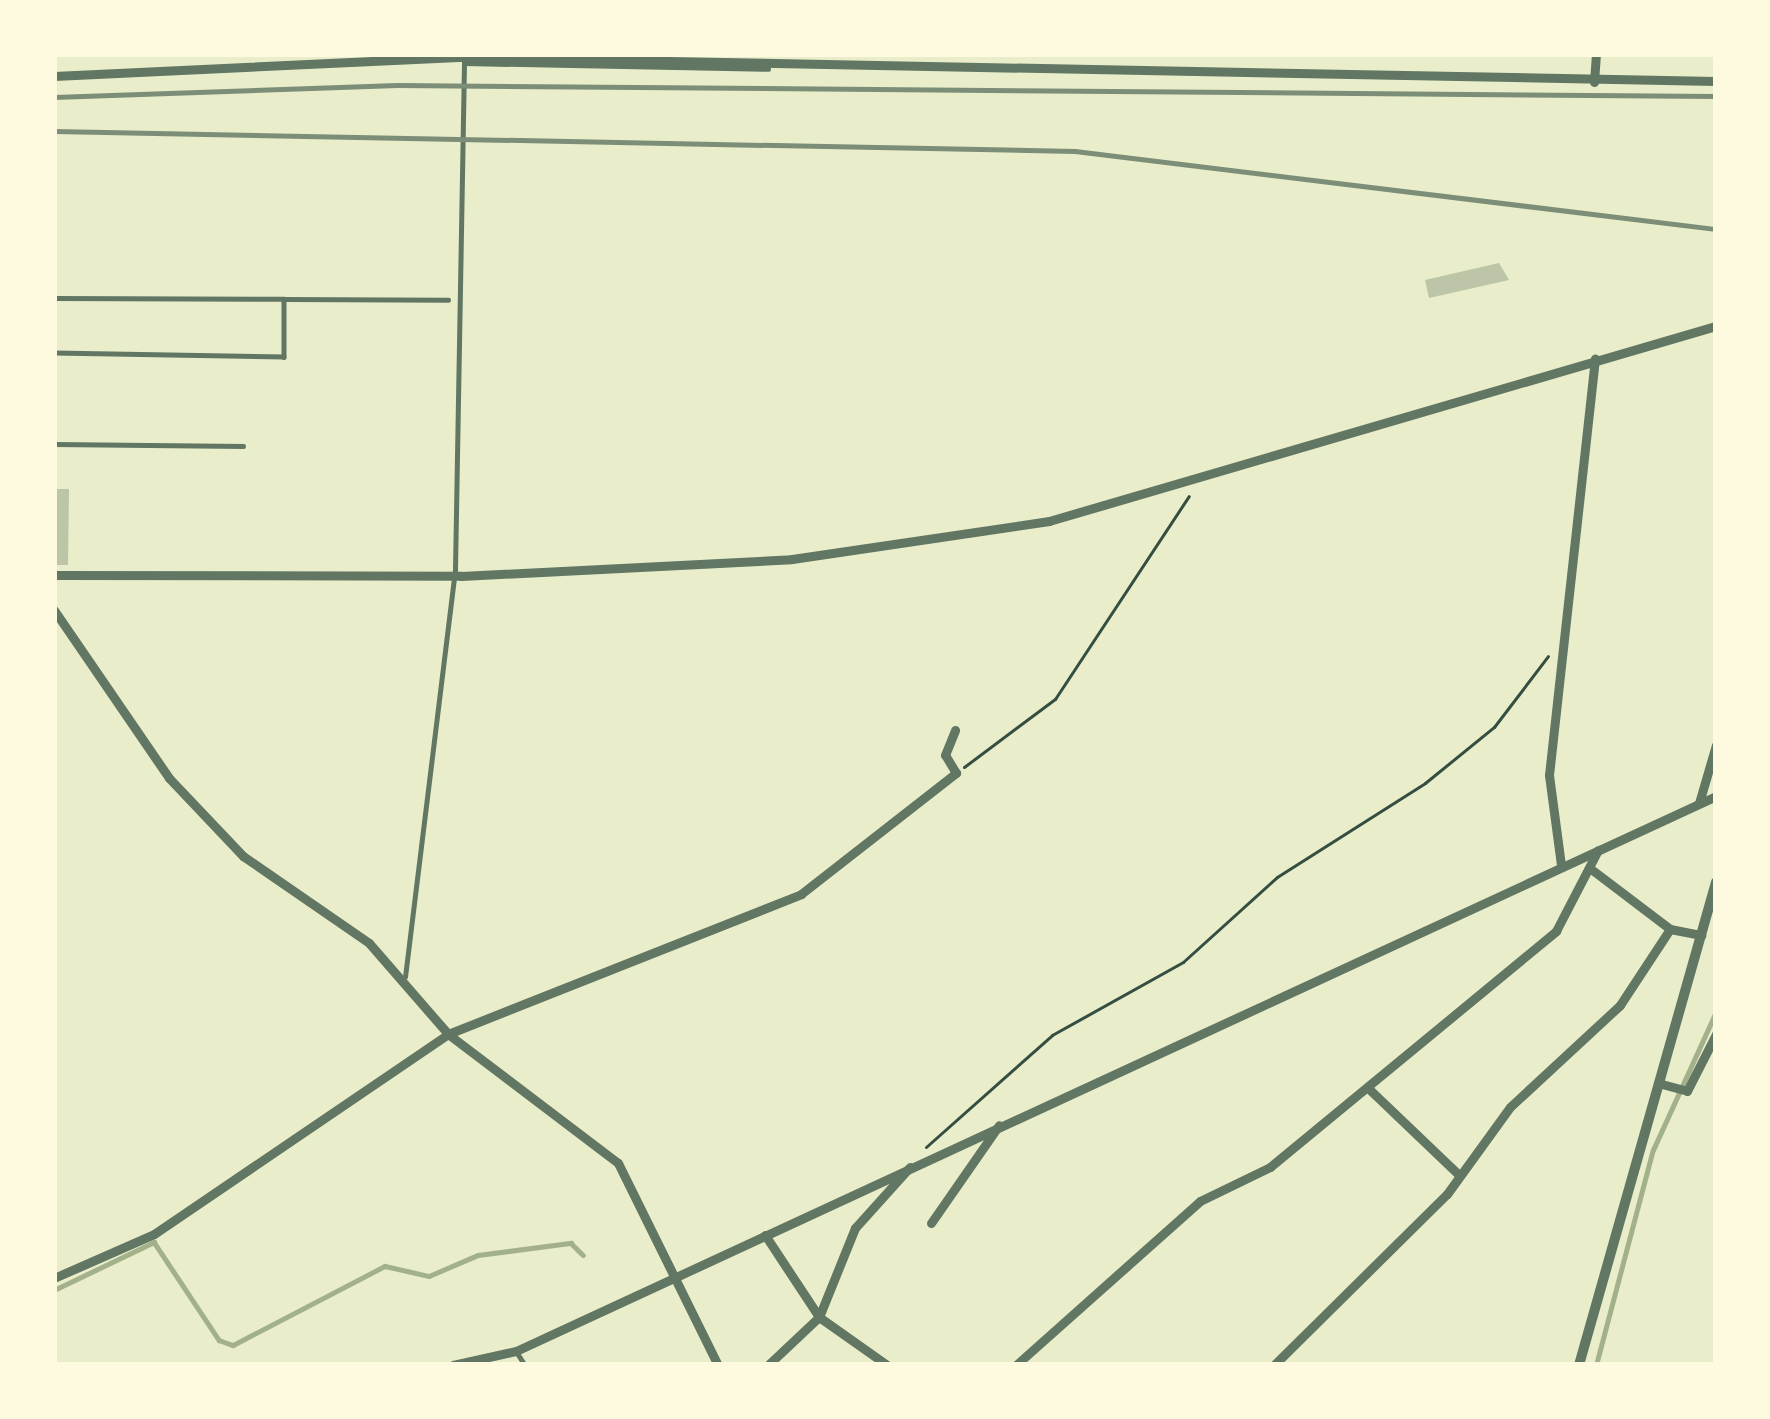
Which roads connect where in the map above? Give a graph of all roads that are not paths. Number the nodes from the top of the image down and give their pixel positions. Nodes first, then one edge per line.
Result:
1 (1596, 54) edge
2 (505, 56) edge
3 (768, 69) junction
4 (54, 76) edge
5 (1716, 81) edge
6 (1594, 82) junction
7 (54, 298) edge
8 (284, 299) junction
9 (448, 300) dead end
10 (1716, 326) edge
11 (54, 353) edge
12 (1594, 359) junction
13 (54, 444) edge
14 (243, 446) dead end
15 (54, 575) edge
16 (54, 610) edge
17 (955, 730) dead end
18 (1716, 745) edge
19 (1716, 796) edge
20 (1699, 803) junction
21 (1598, 850) junction
22 (1561, 865) junction
23 (1591, 868) junction
24 (1716, 882) edge
25 (1670, 928) junction
26 (1701, 935) junction
27 (405, 977) junction
28 (448, 1034) junction
29 (1716, 1034) edge
30 (1663, 1085) junction
31 (1368, 1088) junction
32 (1003, 1121) junction
33 (913, 1162) junction
34 (1460, 1176) junction
35 (931, 1223) dead end
36 (765, 1235) junction
37 (672, 1276) junction
38 (54, 1278) edge
39 (819, 1318) junction
40 (516, 1351) junction
41 (453, 1365) edge
42 (525, 1365) edge
43 (718, 1365) edge
44 (768, 1365) edge
45 (887, 1365) edge
46 (1016, 1365) edge
47 (1274, 1365) edge
48 (1579, 1365) edge

1 - 6 street
2 - 3 street
2 - 4 street
3 - 6 street
3 - 27 lane
5 - 6 street
7 - 8 lane
8 - 9 lane
8 - 11 lane
10 - 12 street
12 - 15 street
12 - 22 street
13 - 14 lane
16 - 27 street
17 - 28 street
18 - 20 street
19 - 20 street
20 - 21 street
21 - 22 street
21 - 23 street
22 - 32 street
23 - 25 street
23 - 31 street
24 - 26 street
25 - 26 street
25 - 34 street
26 - 30 street
27 - 28 street
28 - 37 street
28 - 38 street
29 - 30 street
30 - 48 street
31 - 34 street
31 - 46 street
32 - 33 street
32 - 35 street
33 - 36 street
33 - 39 street
34 - 47 street
36 - 37 street
36 - 39 street
37 - 40 street
37 - 43 street
39 - 44 street
39 - 45 street
40 - 41 street
40 - 42 lane

